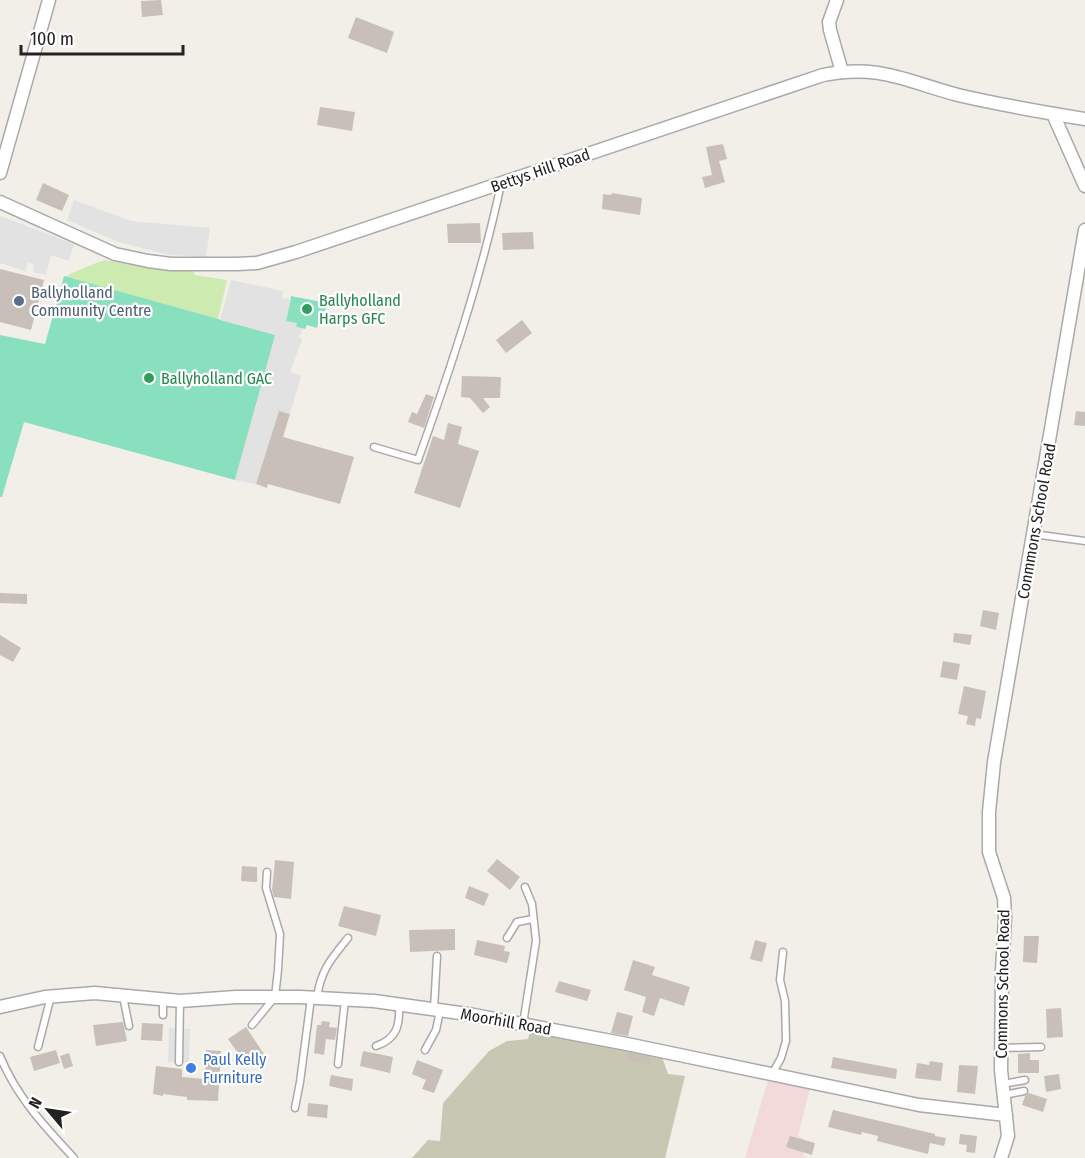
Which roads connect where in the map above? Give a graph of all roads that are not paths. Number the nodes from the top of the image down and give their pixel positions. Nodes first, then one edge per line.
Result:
1 (49, 0) edge
2 (837, 0) edge
3 (842, 72) junction
4 (1053, 114) junction
5 (1085, 119) edge
6 (0, 173) edge
7 (501, 184) junction
8 (1085, 186) edge
9 (0, 202) edge
10 (1085, 230) edge
11 (374, 447) dead end
12 (1033, 534) junction
13 (1085, 541) edge
14 (989, 812) joint
15 (267, 872) dead end
16 (525, 886) dead end
17 (534, 919) junction
18 (348, 938) dead end
19 (507, 938) dead end
20 (783, 952) dead end
21 (437, 956) dead end
22 (51, 996) junction
23 (123, 996) junction
24 (275, 997) junction
25 (314, 998) junction
26 (163, 999) junction
27 (345, 1000) junction
28 (180, 1001) junction
29 (399, 1005) junction
30 (0, 1008) edge
31 (437, 1010) junction
32 (163, 1016) dead end
33 (523, 1024) junction
34 (252, 1025) dead end
35 (129, 1026) dead end
36 (376, 1046) dead end
37 (38, 1047) dead end
38 (1041, 1047) dead end
39 (1001, 1048) junction
40 (425, 1050) dead end
41 (0, 1056) edge
42 (179, 1062) dead end
43 (338, 1064) dead end
44 (772, 1074) junction
45 (1025, 1080) dead end
46 (1003, 1089) junction
47 (1024, 1091) dead end
48 (295, 1108) dead end
49 (1006, 1115) junction
50 (74, 1158) edge
51 (1001, 1158) edge

1 - 6 street
2 - 3 street
3 - 4 street, Bettys Hill Road
3 - 7 street, Bettys Hill Road
4 - 5 street, Bettys Hill Road
4 - 8 street
7 - 9 street, Bettys Hill Road
7 - 11 lane
10 - 12 street, Conmmons School Road
12 - 13 lane
12 - 14 street, Conmmons School Road
14 - 39 street, Commons School Road
15 - 24 lane
16 - 17 lane
17 - 19 lane
17 - 33 lane
18 - 25 lane
20 - 44 lane
21 - 31 lane
22 - 23 street, Moorhill Road
22 - 30 street, Moorhill Road
22 - 37 lane
23 - 26 street, Moorhill Road
23 - 35 lane
24 - 25 street, Moorhill Road
24 - 28 street, Moorhill Road
24 - 34 lane
25 - 27 street, Moorhill Road
25 - 48 lane
26 - 28 street, Moorhill Road
26 - 32 lane
27 - 29 street, Moorhill Road
27 - 43 lane
28 - 42 lane
29 - 31 street, Moorhill Road
29 - 36 lane
31 - 33 street, Moorhill Road
31 - 40 lane
33 - 44 street, Moorhill Road
38 - 39 lane
39 - 46 street, Commons School Road
41 - 50 lane
44 - 49 street, Moorhill Road
45 - 46 lane
46 - 47 lane
46 - 49 street, Commons School Road
49 - 51 street, Commons School Road

